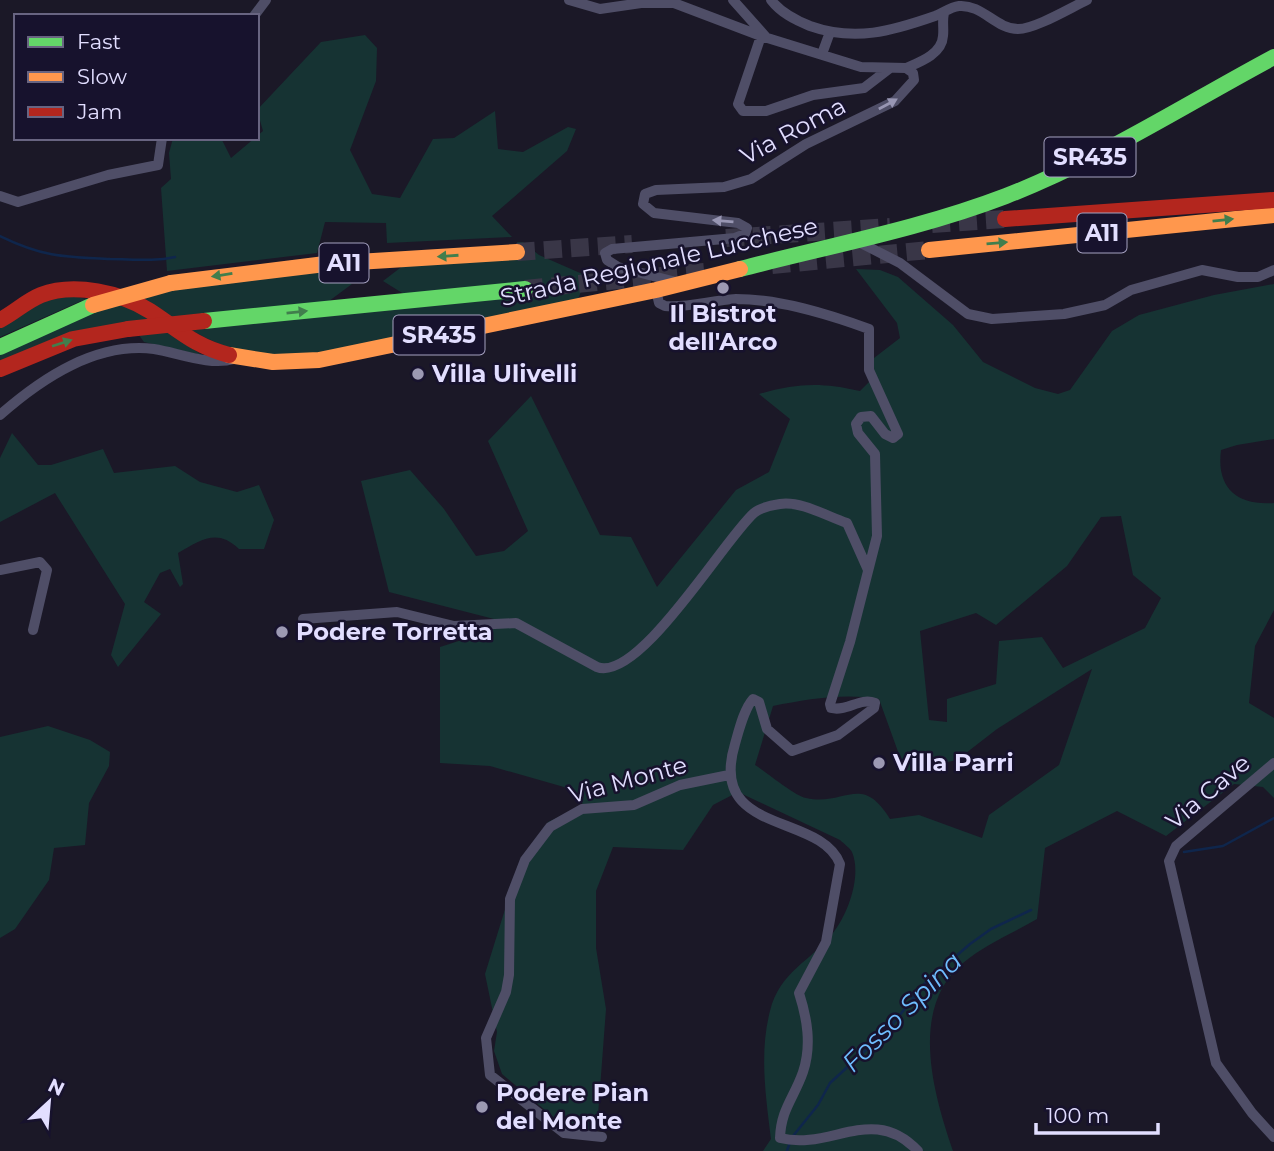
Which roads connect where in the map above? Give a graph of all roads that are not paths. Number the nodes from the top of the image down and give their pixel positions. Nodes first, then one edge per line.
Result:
1 (733, 0) edge
2 (771, 0) edge
3 (575, 1) edge
4 (1082, 1) edge
5 (944, 13) junction
6 (830, 32) junction
7 (764, 36) junction
8 (822, 54) junction
9 (1274, 57) edge
10 (890, 68) junction
11 (906, 68) junction
12 (162, 140) edge
13 (0, 196) edge
14 (1274, 200) edge
15 (1274, 215) edge
16 (1005, 219) tunnel mouth
17 (854, 240) junction
18 (929, 250) tunnel mouth
19 (517, 252) tunnel mouth
20 (1274, 270) edge
21 (684, 284) junction
22 (525, 289) tunnel mouth
23 (656, 290) junction
24 (0, 320) edge
25 (0, 347) edge
26 (242, 357) junction
27 (0, 369) edge
28 (0, 415) edge
29 (0, 570) edge
30 (869, 570) junction
31 (303, 619) dead end
32 (33, 629) dead end
33 (1274, 763) edge
34 (729, 775) junction
35 (603, 1137) dead end
36 (1274, 1137) edge
37 (918, 1151) edge

1 - 7 street
2 - 6 street
3 - 7 street
4 - 5 street
5 - 6 street
5 - 11 street
6 - 8 street
7 - 8 street
7 - 10 street
8 - 10 street
9 - 17 main road, Strada Regionale Lucchese / SR435
10 - 11 street
21 -> 11 street, Via Roma
12 - 13 street
14 - 16 main road, A11
18 -> 15 main road, A11
17 - 20 street
17 - 21 main road, Strada Regionale Lucchese / SR435
19 -> 25 main road, A11, bridge
21 - 23 main road, Strada Regionale Lucchese / SR435
27 -> 22 main road, A11, bridge
23 - 26 main road, Strada Regionale Lucchese / SR435
23 - 30 street
24 - 26 main road, Strada Regionale Lucchese / SR435
26 - 28 street
29 - 32 street
30 - 31 street
30 - 34 street
33 - 36 street, Via Cave
34 - 35 street, Via Monte
34 - 37 street

